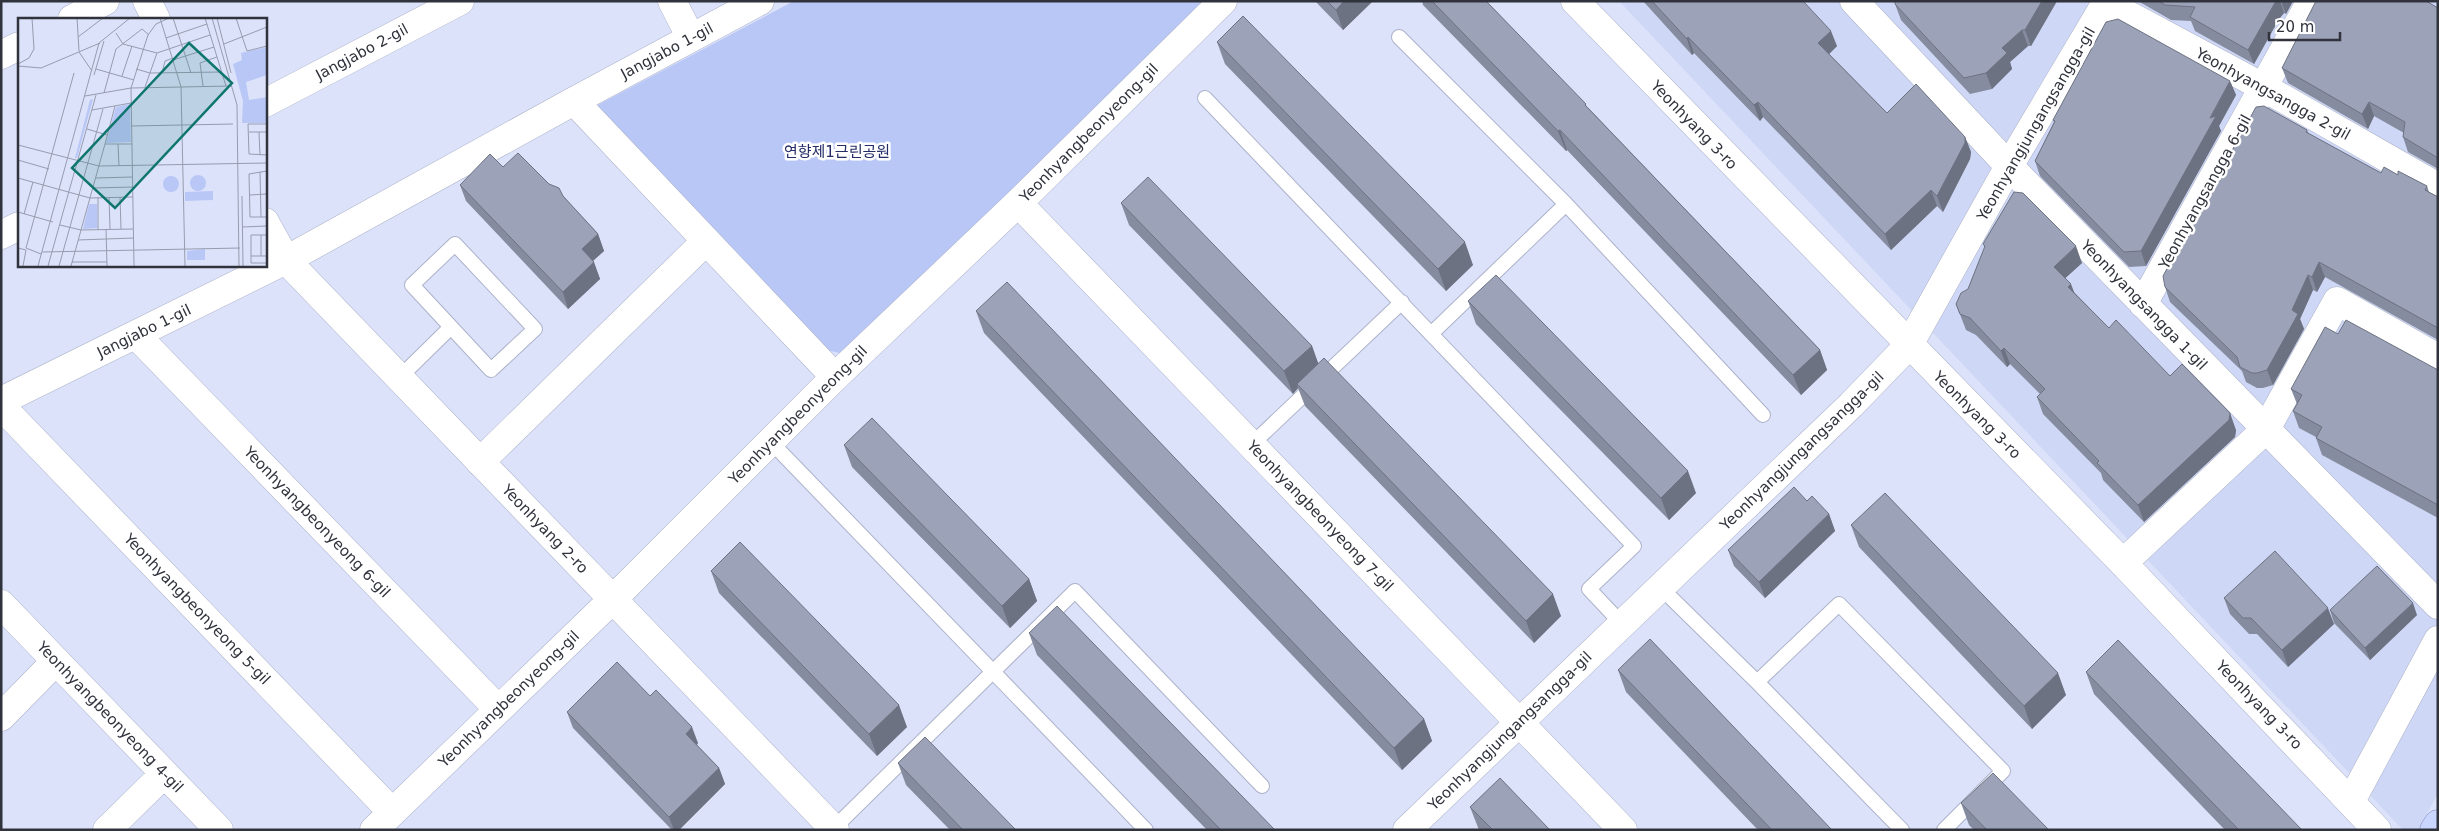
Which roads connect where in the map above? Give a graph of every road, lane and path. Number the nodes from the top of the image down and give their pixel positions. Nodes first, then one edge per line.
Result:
1 (105, 1) edge
2 (147, 1) edge
3 (460, 1) edge
4 (672, 1) edge
5 (760, 1) edge
6 (1223, 1) edge
7 (1575, 1) edge
8 (2310, 1) edge
9 (2107, 2) edge
10 (1860, 3) edge
11 (74, 18) edge
12 (156, 18) edge
13 (1399, 37) dead end
14 (692, 38) junction
15 (18, 46) edge
16 (1, 55) edge
17 (2263, 87) junction
18 (1205, 98) dead end
19 (574, 101) junction
20 (266, 102) edge
21 (2009, 166) junction
22 (2438, 187) edge
23 (1018, 203) junction
24 (1566, 204) junction
25 (266, 224) edge
26 (18, 226) edge
27 (1, 235) edge
28 (706, 240) junction
29 (286, 260) junction
30 (1402, 302) junction
31 (2143, 304) junction
32 (451, 327) junction
33 (1432, 333) junction
34 (136, 335) junction
35 (1909, 346) junction
36 (2438, 358) edge
37 (835, 377) junction
38 (399, 378) junction
39 (1, 401) edge
40 (1, 406) edge
41 (1763, 415) dead end
42 (2266, 429) junction
43 (771, 442) junction
44 (1251, 445) junction
45 (480, 462) junction
46 (2123, 563) junction
47 (1660, 587) junction
48 (613, 600) junction
49 (1, 604) edge
50 (2438, 605) edge
51 (1622, 624) junction
52 (2438, 640) edge
53 (56, 661) junction
54 (995, 672) junction
55 (1758, 682) junction
56 (498, 709) junction
57 (1, 717) edge
58 (1519, 722) junction
59 (164, 774) junction
60 (1262, 786) dead end
61 (2351, 801) junction
62 (383, 821) edge
63 (2438, 824) edge
64 (834, 829) edge
65 (107, 830) edge
66 (218, 830) edge
67 (1146, 830) edge
68 (1407, 830) edge
69 (1622, 830) edge
70 (1902, 830) edge
71 (1944, 830) edge
72 (2377, 830) edge
73 (2434, 830) edge

1 - 11 street
2 - 12 street
3 - 20 street, Jangjabo 2-gil
4 - 14 street
5 - 14 street, Jangjabo 1-gil
6 - 23 street, Yeonhyangbeonyeong-gil
7 - 35 street, Yeonhyang 3-ro
8 - 17 street, Yeonhyangsangga 6-gil
9 - 17 street, Yeonhyangsangga 2-gil
9 - 21 street, Yeonhyangjungangsangga-gil
10 - 21 street, Yeonhyangsangga 1-gil
13 - 24 lane
14 - 19 street, Jangjabo 1-gil
15 - 16 street
17 - 22 street, Yeonhyangsangga 2-gil
17 - 31 street, Yeonhyangsangga 6-gil
18 - 30 lane
19 - 28 street
19 - 29 street, Jangjabo 1-gil
21 - 31 street, Yeonhyangsangga 1-gil
21 - 35 street, Yeonhyangjungangsangga-gil
23 - 37 street, Yeonhyangbeonyeong-gil
23 - 44 street, Yeonhyangbeonyeong 7-gil
24 - 33 lane
24 - 41 lane
25 - 29 street, Yeonhyang 2-ro
26 - 27 street
28 - 37 street
28 - 45 street
29 - 34 street, Jangjabo 1-gil
29 - 38 street, Yeonhyang 2-ro
30 - 33 lane
30 - 44 lane
31 - 42 street, Yeonhyangsangga 1-gil
32 - 32 lane
32 - 38 lane
33 - 51 lane
34 - 39 street, Jangjabo 1-gil
34 - 56 street, Yeonhyangbeonyeong 6-gil
35 - 46 street, Yeonhyang 3-ro
35 - 47 street, Yeonhyangjungangsangga-gil
36 - 42 street
37 - 43 street, Yeonhyangbeonyeong-gil
38 - 45 street, Yeonhyang 2-ro
40 - 62 street, Yeonhyangbeonyeong 5-gil
42 - 46 street
42 - 50 street, Yeonhyangsangga 1-gil
43 - 48 street, Yeonhyangbeonyeong-gil
43 - 54 lane
44 - 58 street, Yeonhyangbeonyeong 7-gil
45 - 48 street, Yeonhyang 2-ro
46 - 61 street, Yeonhyang 3-ro
47 - 51 street, Yeonhyangjungangsangga-gil
47 - 55 lane
48 - 56 street, Yeonhyangbeonyeong-gil
48 - 64 street, Yeonhyang 2-ro
49 - 53 street, Yeonhyangbeonyeong 4-gil
51 - 58 street, Yeonhyangjungangsangga-gil
52 - 61 street
53 - 57 street
53 - 59 street, Yeonhyangbeonyeong 4-gil
54 - 60 lane
54 - 64 lane
54 - 67 lane
55 - 70 lane
55 - 71 lane
56 - 62 street, Yeonhyangbeonyeong-gil
58 - 68 street, Yeonhyangjungangsangga-gil
58 - 69 street, Yeonhyangbeonyeong 7-gil
59 - 65 street
59 - 66 street, Yeonhyangbeonyeong 4-gil
61 - 72 street, Yeonhyang 3-ro
63 - 73 main road

